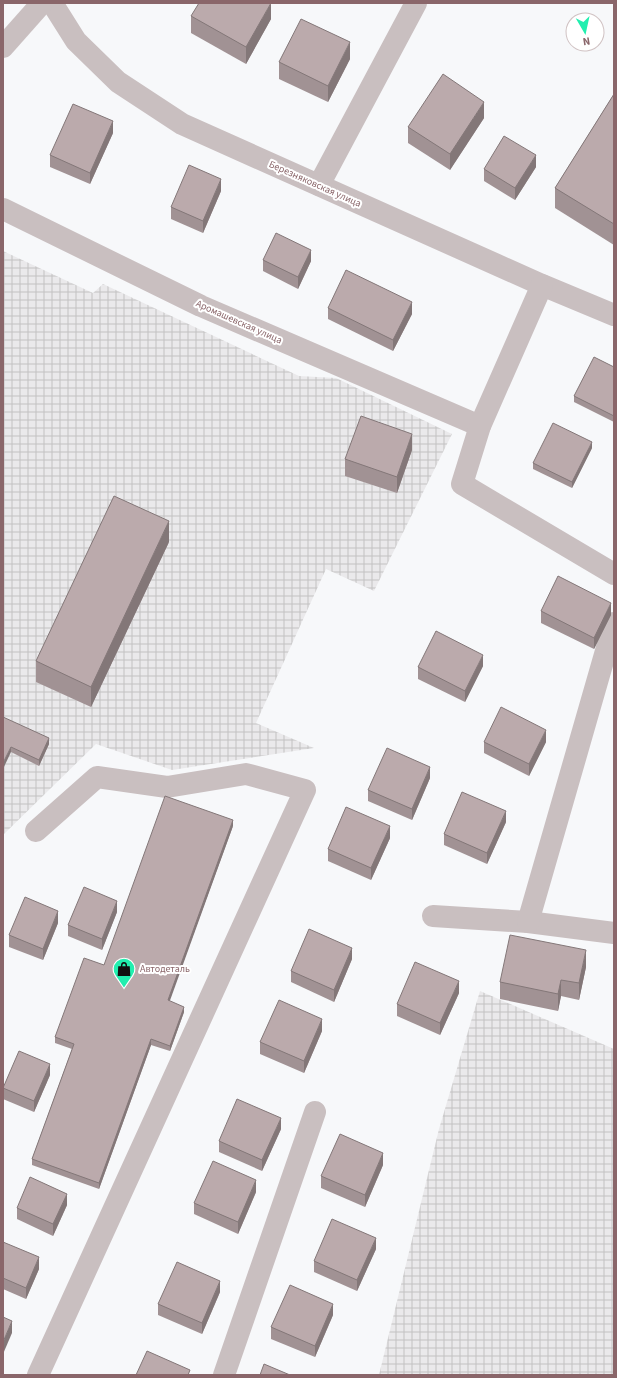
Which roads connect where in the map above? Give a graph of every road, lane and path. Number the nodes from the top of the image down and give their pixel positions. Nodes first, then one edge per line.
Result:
1 (42, 3) edge
2 (52, 3) edge
3 (416, 3) edge
4 (3, 47) edge
5 (319, 185) junction
6 (3, 208) edge
7 (542, 285) junction
8 (614, 315) edge
9 (480, 426) junction
10 (614, 574) edge
11 (614, 623) edge
12 (36, 831) dead end
13 (433, 916) dead end
14 (528, 922) junction
15 (614, 933) edge
16 (315, 1112) dead end
17 (38, 1375) edge
18 (224, 1375) edge

1 - 4 street
2 - 5 street, Березняковская улица
3 - 5 street
5 - 7 street, Березняковская улица
6 - 9 street, Аромашевская улица
7 - 8 street, Березняковская улица
7 - 9 street
9 - 10 street
11 - 14 street
12 - 17 street
13 - 14 street
14 - 15 street
16 - 18 street

